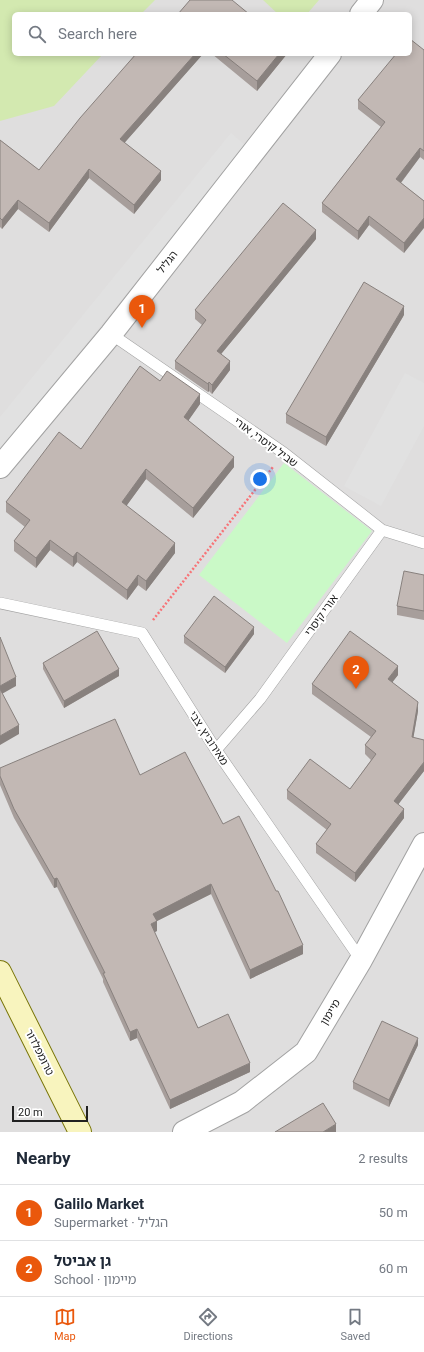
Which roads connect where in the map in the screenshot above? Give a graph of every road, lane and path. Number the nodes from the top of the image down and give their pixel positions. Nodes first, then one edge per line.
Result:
1 (372, 0) edge
2 (363, 12) edge
3 (328, 56) edge
4 (111, 334) junction
5 (284, 453) junction
6 (0, 467) edge
7 (382, 530) junction
8 (424, 543) edge
9 (0, 603) edge
10 (142, 633) junction
11 (216, 750) junction
12 (424, 844) edge
13 (418, 868) edge
14 (361, 960) junction
15 (0, 972) edge
16 (80, 1132) edge
17 (184, 1132) edge

1 - 2 street
3 - 4 street, הגליל
4 - 5 lane, שביל קיסרי, אורי
4 - 6 street, הגליל
5 - 7 lane, שביל קיסרי, אורי
5 - 10 path
7 - 8 lane, שביל קיסרי, אורי
7 - 11 lane, אורי קיסרי
9 - 10 lane
10 - 11 lane, מאירוביץ, צבי
11 - 14 lane, מאירוביץ, צבי
12 - 13 street, מיימון
13 - 14 street, מיימון
14 - 17 street, מיימון
15 - 16 street, טרומפלדור

